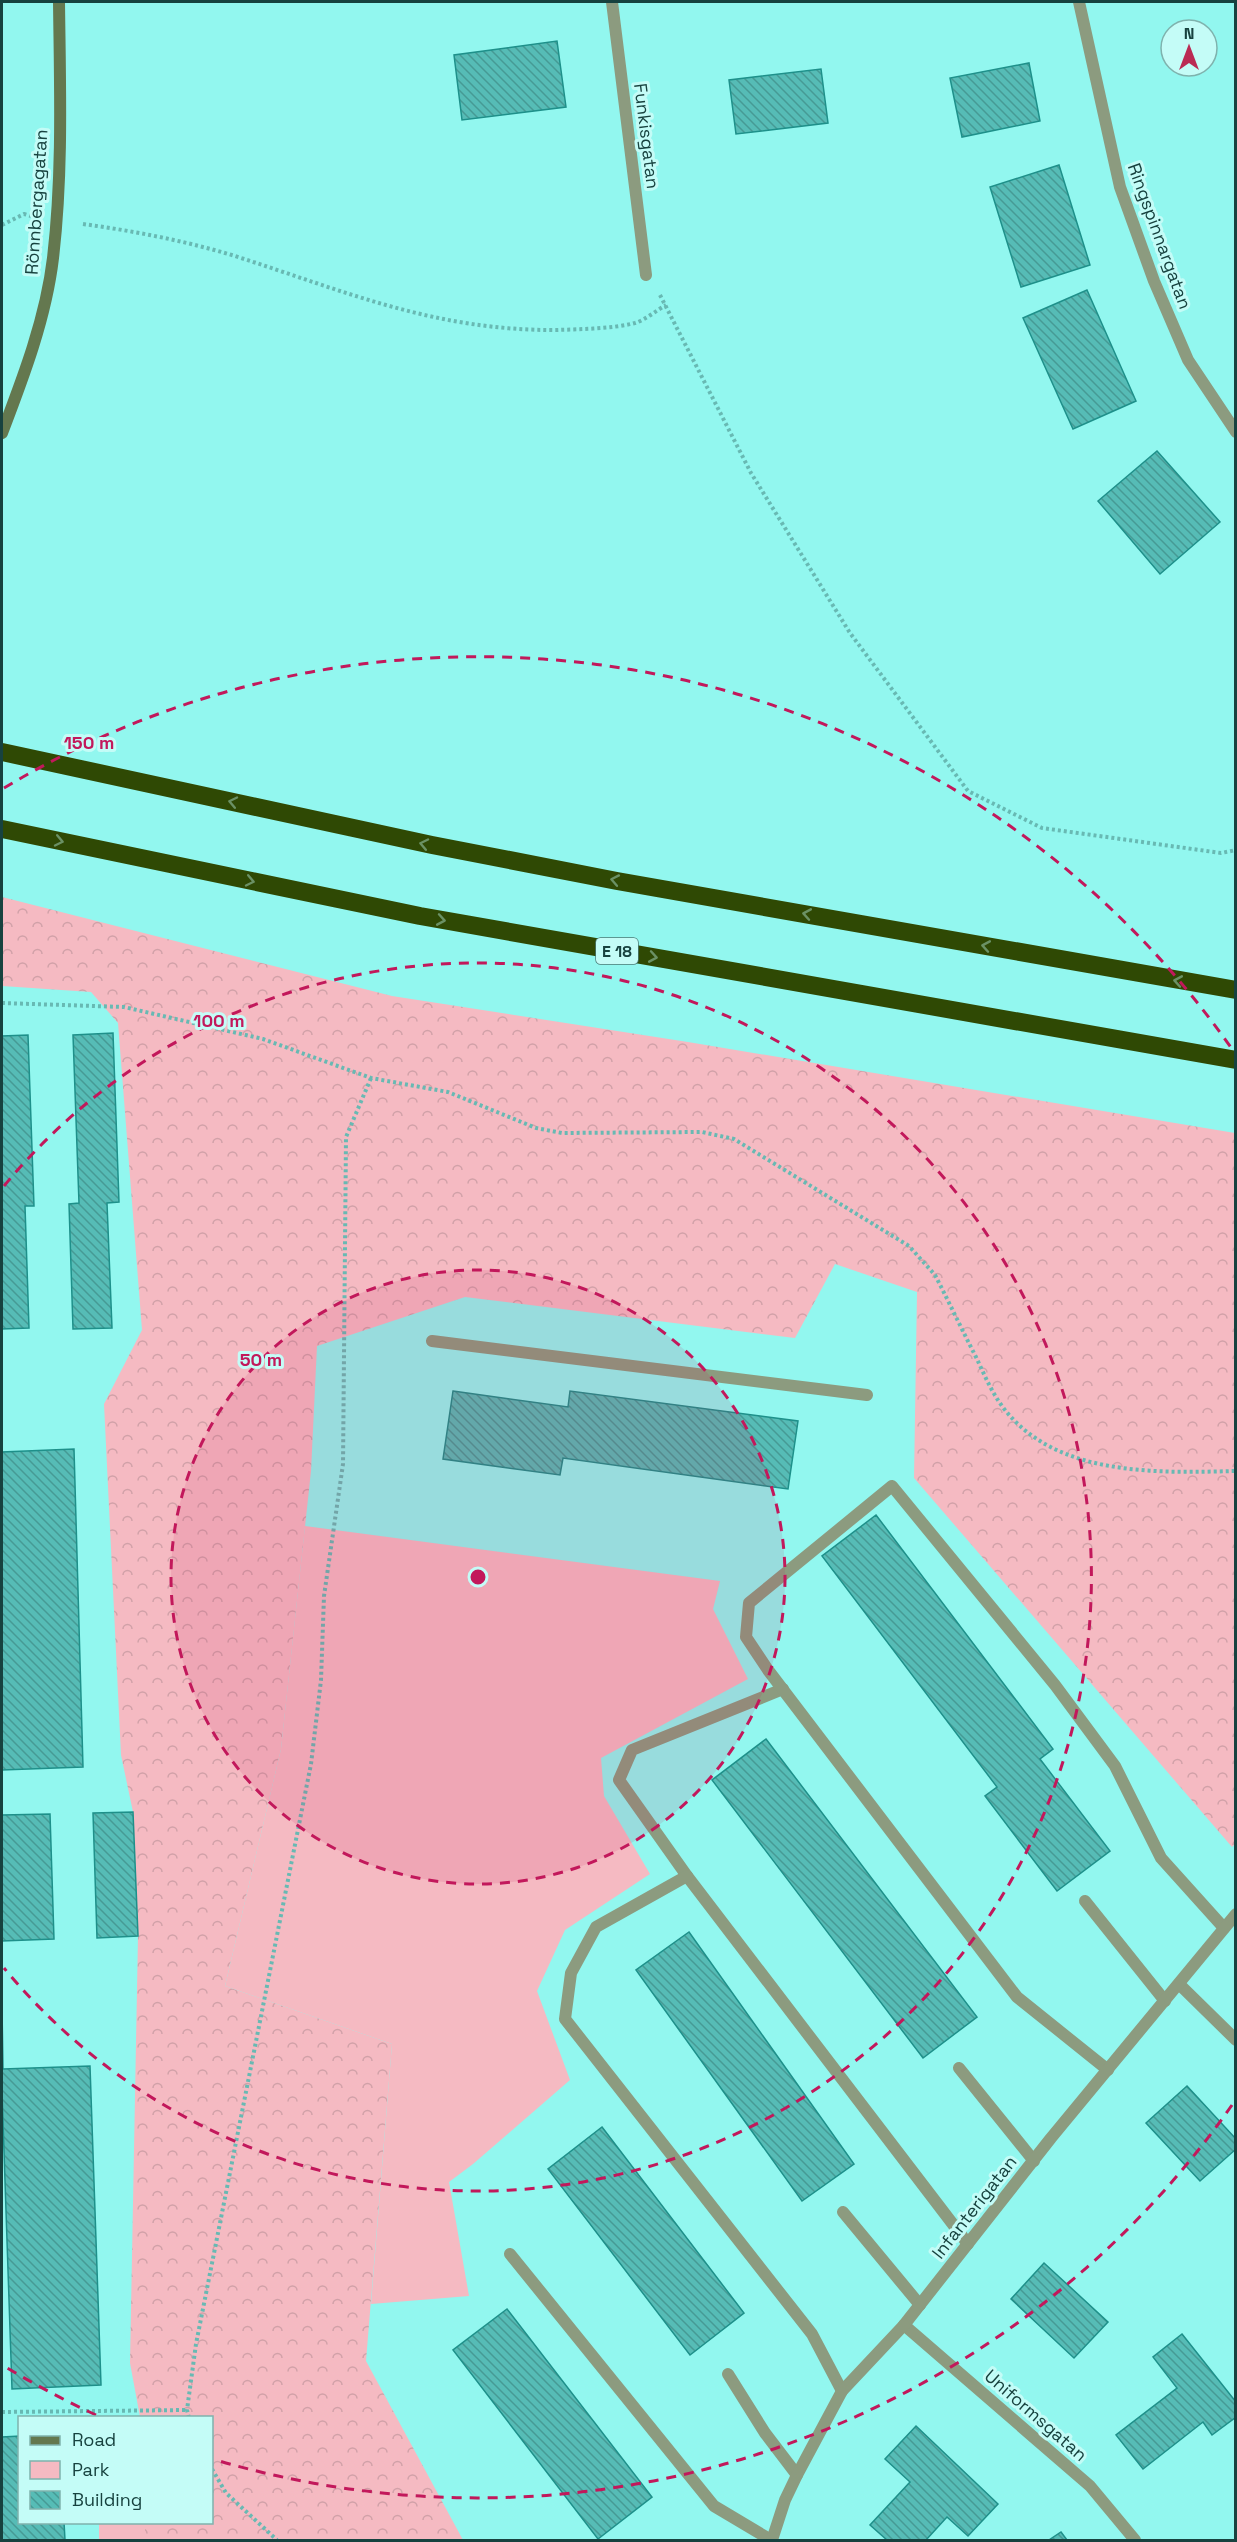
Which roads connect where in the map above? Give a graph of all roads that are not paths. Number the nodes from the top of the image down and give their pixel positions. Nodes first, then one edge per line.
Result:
1 (59, 2) edge
2 (612, 2) edge
3 (1079, 2) edge
4 (646, 275) road end
5 (1236, 432) edge
6 (2, 433) edge
7 (2, 752) edge
8 (2, 829) edge
9 (1236, 990) edge
10 (1236, 1060) edge
11 (432, 1341) dead end
12 (867, 1395) dead end
13 (783, 1689) junction
14 (687, 1876) junction
15 (1085, 1901) dead end
16 (1236, 1914) edge
17 (1224, 1928) junction
18 (1179, 1984) junction
19 (1166, 2001) junction
20 (1236, 2040) edge
21 (958, 2068) dead end
22 (1108, 2070) junction
23 (1034, 2161) junction
24 (843, 2212) dead end
25 (968, 2244) junction
26 (510, 2254) dead end
27 (920, 2305) junction
28 (904, 2325) junction
29 (728, 2374) dead end
30 (842, 2391) junction
31 (797, 2475) junction
32 (772, 2541) edge
33 (1135, 2541) edge

1 - 6 street, Rönnbergagatan
2 - 4 street, Funkisgatan
3 - 5 street, Ringspinnargatan
9 -> 7 highway
8 -> 10 highway, E 18
11 - 12 street
13 - 14 street
13 - 17 street
13 - 22 street
14 - 25 street
14 - 30 street
15 - 19 street
16 - 17 street, Infanterigatan
17 - 18 street, Infanterigatan
18 - 19 street, Infanterigatan
18 - 20 street
19 - 22 street, Infanterigatan
21 - 23 street
22 - 23 street, Infanterigatan
23 - 25 street, Infanterigatan
24 - 27 street
25 - 27 street, Infanterigatan
26 - 32 street
27 - 28 street, Infanterigatan
28 - 30 street, Infanterigatan
28 - 33 street, Uniformsgatan
29 - 31 street
30 - 31 street, Infanterigatan
31 - 32 street, Infanterigatan

